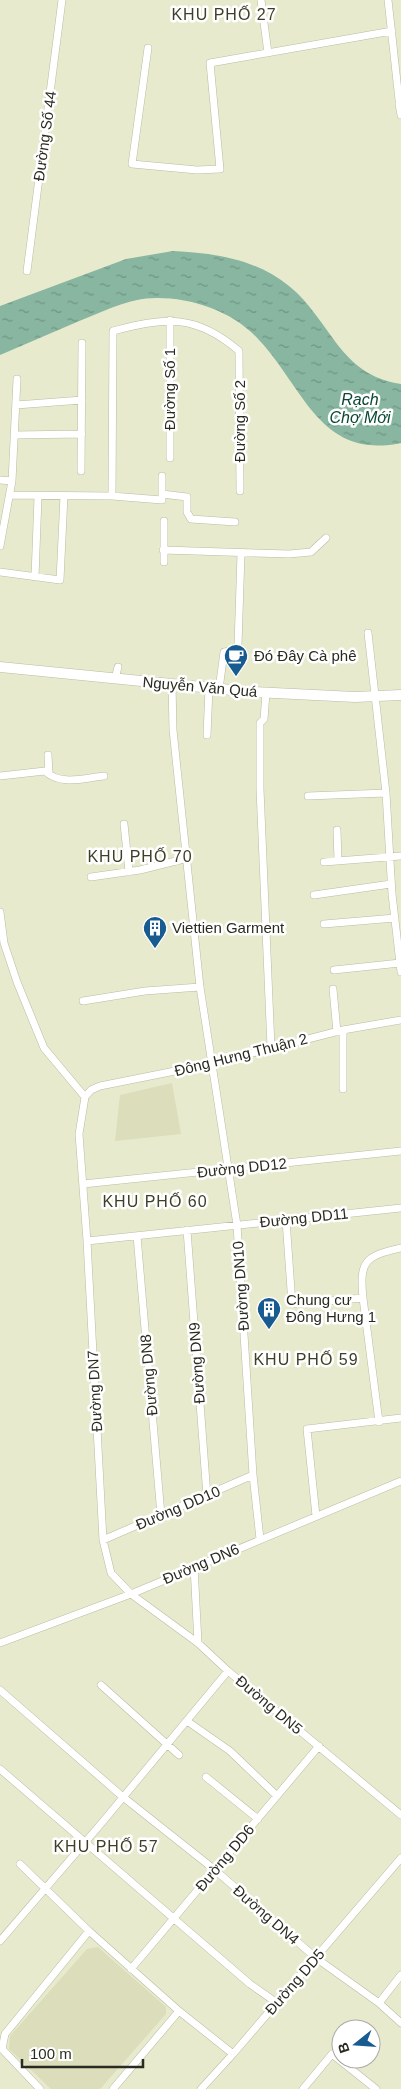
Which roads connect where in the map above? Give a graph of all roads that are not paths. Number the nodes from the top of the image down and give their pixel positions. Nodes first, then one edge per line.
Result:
1 (62, 0) edge
2 (260, 0) edge
3 (388, 0) edge
4 (392, 31) junction
5 (148, 48) dead end
6 (268, 54) junction
7 (401, 115) edge
8 (27, 271) dead end
9 (170, 320) junction
10 (82, 343) dead end
11 (17, 379) dead end
12 (82, 400) junction
13 (16, 405) junction
14 (82, 434) junction
15 (14, 435) junction
16 (170, 458) dead end
17 (81, 470) dead end
18 (162, 476) dead end
19 (0, 480) edge
20 (12, 481) junction
21 (240, 491) dead end
22 (162, 494) junction
23 (10, 495) junction
24 (64, 496) junction
25 (112, 496) junction
26 (38, 497) junction
27 (164, 522) dead end
28 (235, 522) dead end
29 (326, 538) dead end
30 (0, 546) edge
31 (163, 550) junction
32 (241, 554) junction
33 (164, 562) dead end
34 (0, 572) edge
35 (35, 577) junction
36 (368, 633) dead end
37 (0, 667) edge
38 (118, 667) dead end
39 (115, 679) junction
40 (172, 684) junction
41 (214, 688) junction
42 (266, 692) junction
43 (401, 695) edge
44 (376, 697) junction
45 (207, 735) dead end
46 (48, 755) dead end
47 (48, 774) junction
48 (0, 776) edge
49 (104, 776) dead end
50 (386, 793) junction
51 (308, 796) dead end
52 (124, 824) dead end
53 (337, 830) dead end
54 (401, 856) edge
55 (391, 857) junction
56 (188, 858) junction
57 (338, 861) junction
58 (324, 862) dead end
59 (130, 872) junction
60 (91, 877) dead end
61 (391, 884) junction
62 (314, 895) dead end
63 (0, 912) edge
64 (397, 913) edge
65 (324, 924) dead end
66 (2, 943) edge
67 (400, 963) edge
68 (334, 970) dead end
69 (401, 972) edge
70 (200, 987) junction
71 (332, 989) dead end
72 (83, 1001) dead end
73 (401, 1020) edge
74 (340, 1031) junction
75 (271, 1048) junction
76 (210, 1064) junction
77 (343, 1090) dead end
78 (85, 1097) junction
79 (401, 1151) edge
80 (229, 1169) junction
81 (83, 1184) junction
82 (401, 1208) edge
83 (286, 1220) junction
84 (237, 1225) junction
85 (187, 1230) junction
86 (137, 1236) junction
87 (88, 1241) junction
88 (401, 1248) edge
89 (363, 1298) junction
90 (401, 1418) edge
91 (379, 1422) junction
92 (253, 1475) junction
93 (401, 1481) edge
94 (207, 1496) junction
95 (161, 1514) junction
96 (316, 1516) junction
97 (103, 1540) junction
98 (260, 1540) junction
99 (194, 1566) junction
100 (131, 1594) junction
101 (0, 1643) edge
102 (198, 1643) junction
103 (228, 1671) junction
104 (101, 1685) dead end
105 (0, 1690) edge
106 (187, 1721) junction
107 (167, 1745) junction
108 (319, 1746) junction
109 (179, 1755) dead end
110 (0, 1768) edge
111 (206, 1777) dead end
112 (277, 1796) junction
113 (123, 1797) junction
114 (401, 1815) edge
115 (258, 1819) junction
116 (86, 1842) junction
117 (401, 1858) edge
118 (20, 1864) dead end
119 (215, 1870) junction
120 (43, 1889) junction
121 (174, 1919) junction
122 (89, 1931) junction
123 (0, 1941) edge
124 (316, 1958) junction
125 (131, 1969) junction
126 (401, 1975) edge
127 (277, 2003) junction
128 (379, 2003) junction
129 (179, 2011) junction
130 (401, 2023) edge
131 (1, 2048) edge
132 (233, 2054) junction
133 (35, 2087) edge
134 (373, 2088) edge
135 (113, 2089) edge
136 (202, 2089) edge
137 (303, 2089) edge

1 - 8 street, Đường Số 44
2 - 6 street
3 - 4 street
4 - 6 street
4 - 7 street
5 - 6 street
9 - 16 street, Đường Số 1
9 - 21 street, Đường Số 2
9 - 25 street
10 - 12 street
11 - 13 street
12 - 13 street
12 - 14 street
13 - 15 street
14 - 15 street
14 - 17 street
15 - 20 street
18 - 22 street
19 - 20 street
20 - 23 street
22 - 25 street
22 - 28 street
23 - 26 street
23 - 30 street
24 - 25 street
24 - 26 street
24 - 35 street
26 - 35 street
27 - 31 street
29 - 32 street
31 - 32 street
31 - 33 street
32 - 41 street
34 - 35 street
36 - 44 street
37 - 39 main road, Nguyễn Văn Quá
38 - 39 street
39 - 40 main road, Nguyễn Văn Quá
40 - 41 main road, Nguyễn Văn Quá
40 - 56 street, Đường DN10
41 - 42 main road, Nguyễn Văn Quá
41 - 45 street
42 - 44 main road, Nguyễn Văn Quá
42 - 75 street
43 - 44 main road, Nguyễn Văn Quá
44 - 50 street
46 - 47 street
47 - 48 street
47 - 49 street
50 - 51 street
50 - 55 street
52 - 59 street
53 - 57 street
54 - 55 street
55 - 57 street
55 - 61 street
56 - 59 street
56 - 70 street, Đường DN10
57 - 58 street
59 - 60 street
61 - 62 street
61 - 64 street
63 - 66 street
64 - 65 street
64 - 67 street
66 - 78 street
67 - 68 street
67 - 69 street
70 - 72 street
70 - 76 street, Đường DN10
71 - 74 street
73 - 74 street, Đông Hưng Thuận 2
74 - 75 street, Đông Hưng Thuận 2
74 - 77 street
75 - 76 street, Đông Hưng Thuận 2
76 - 78 street, Đông Hưng Thuận 2
76 - 80 street, Đường DN10
78 - 81 street, Đường DN7
79 - 80 street, Đường DD12
80 - 81 street, Đường DD12
80 - 84 street, Đường DN10
81 - 87 street, Đường DN7
82 - 83 street, Đường DD11
83 - 84 street, Đường DD11
83 - 89 street
84 - 85 street, Đường DD11
84 - 92 street, Đường DN10
85 - 86 street, Đường DD11
85 - 94 street, Đường DN9
86 - 87 street, Đường DD11
86 - 95 street, Đường DN8
87 - 97 street, Đường DN7
88 - 89 street
89 - 91 street
90 - 91 street
91 - 96 street
92 - 94 street, Đường DD10
92 - 98 street, Đường DN10
93 - 96 street, Đường DN6
94 - 95 street, Đường DD10
95 - 97 street, Đường DD10
96 - 98 street, Đường DN6
97 - 100 street, Đường DN7
98 - 99 street, Đường DN6
99 - 100 street, Đường DN6
99 - 102 street
100 - 101 street, Đường DN6
100 - 102 street, Đường DN7
102 - 103 street, Đường DN5
103 - 106 street
103 - 108 street, Đường DN5
104 - 107 street
105 - 113 street, Đường DN4
106 - 107 street
106 - 112 street
107 - 109 street
107 - 113 street
108 - 112 street, Đường DD6
108 - 114 street, Đường DN5
110 - 116 street
111 - 115 street
112 - 115 street, Đường DD6
113 - 116 street
113 - 119 street, Đường DN4
115 - 119 street, Đường DD6
116 - 120 street
116 - 121 street
117 - 124 street, Đường DD5
118 - 120 street
119 - 121 street, Đường DD6
119 - 124 street, Đường DN4
120 - 122 street
120 - 123 street
121 - 125 street, Đường DD6
121 - 127 street
122 - 125 street
122 - 131 street
124 - 127 street, Đường DD5
124 - 128 street, Đường DN4
125 - 129 street
126 - 128 street
127 - 132 street, Đường DD5
128 - 130 street
129 - 132 street
129 - 135 street
131 - 133 street
132 - 136 street, Đường DD5
134 - 137 street

